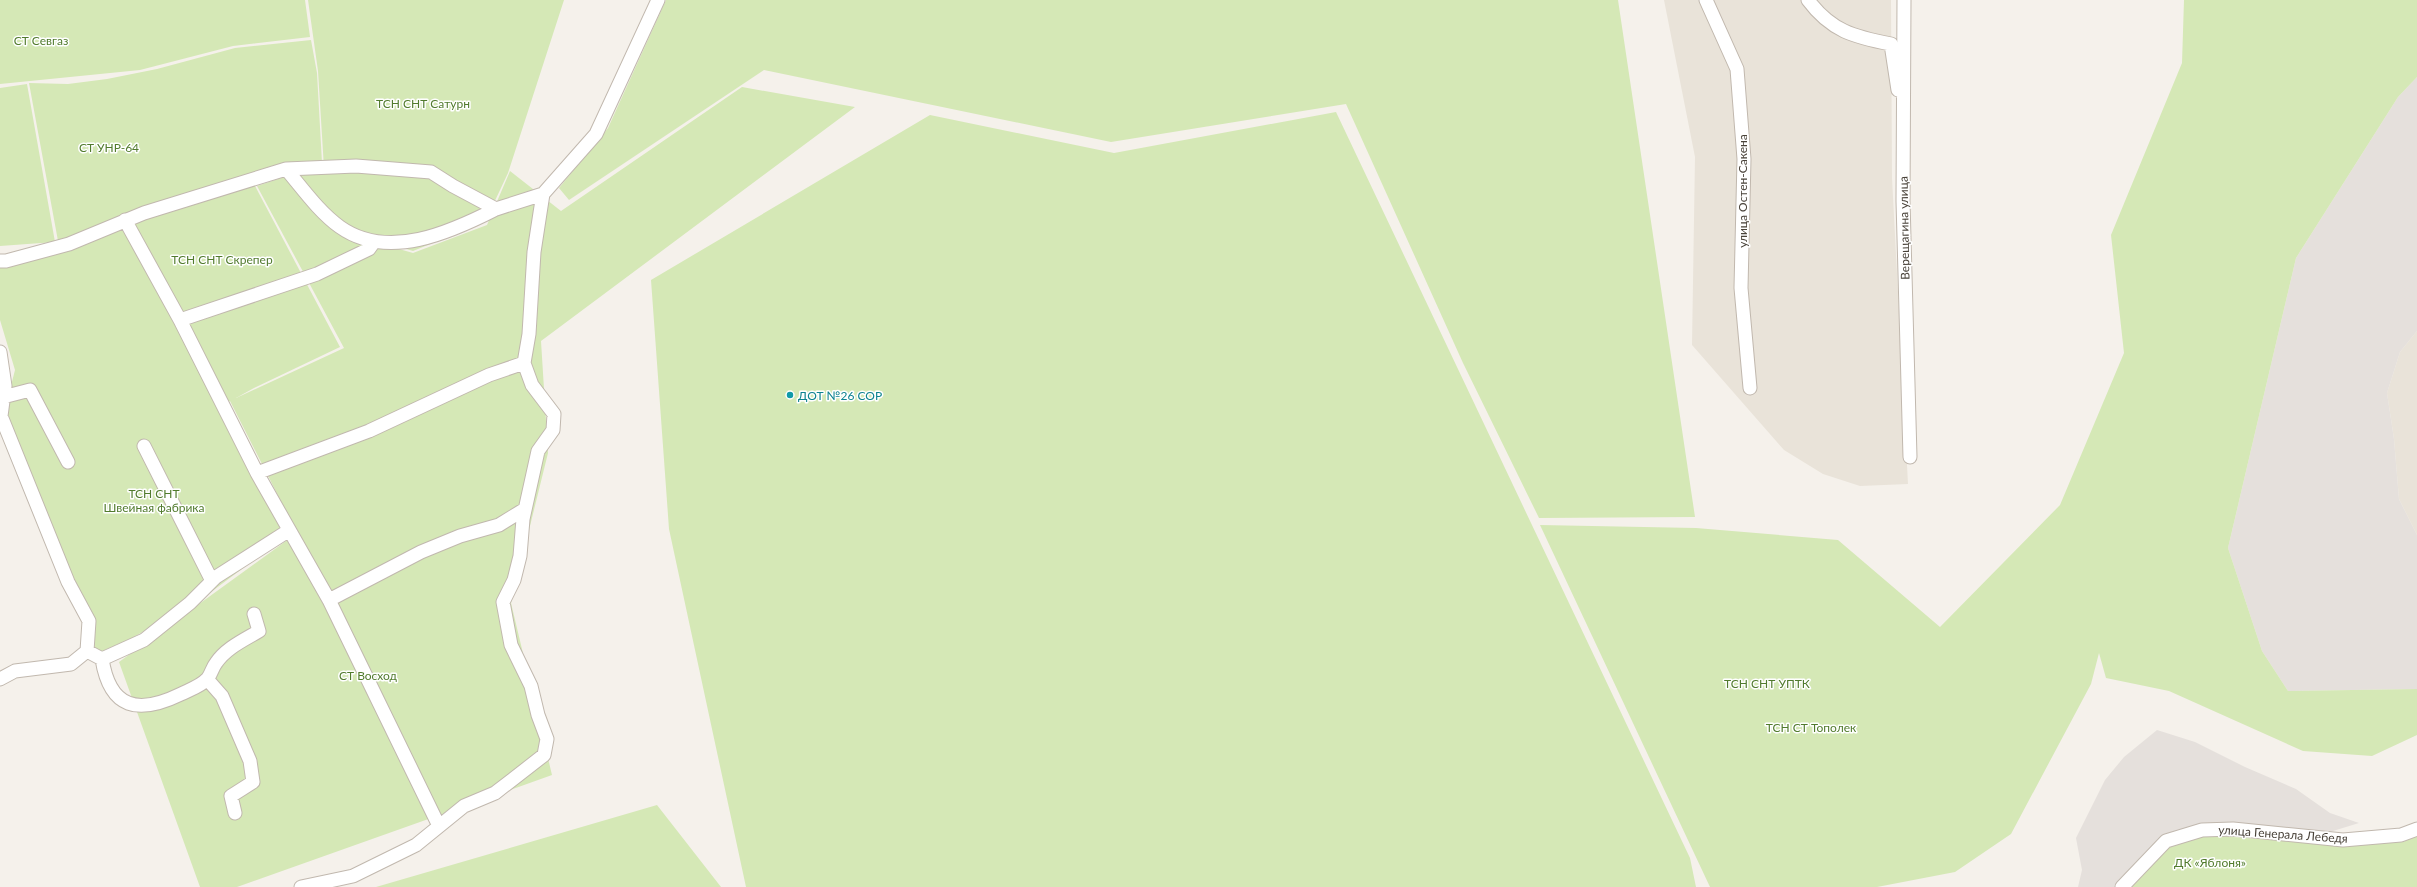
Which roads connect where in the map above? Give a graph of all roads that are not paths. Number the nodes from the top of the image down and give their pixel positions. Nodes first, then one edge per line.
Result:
1 (658, 0) edge
2 (1706, 0) edge
3 (1808, 0) edge
4 (1904, 0) edge
5 (1904, 130) junction
6 (286, 169) junction
7 (543, 194) junction
8 (496, 209) junction
9 (125, 220) junction
10 (374, 242) junction
11 (0, 261) edge
12 (180, 320) junction
13 (0, 352) edge
14 (524, 363) junction
15 (1750, 388) dead end
16 (3, 397) junction
17 (144, 446) dead end
18 (1910, 457) dead end
19 (68, 462) dead end
20 (257, 473) junction
21 (525, 509) junction
22 (288, 531) junction
23 (212, 581) junction
24 (329, 600) junction
25 (254, 614) dead end
26 (87, 651) junction
27 (102, 659) junction
28 (3, 674) edge
29 (207, 679) junction
30 (235, 813) dead end
31 (439, 826) junction
32 (2417, 829) edge
33 (301, 887) edge
34 (2122, 887) edge

1 - 7 street
2 - 15 street, улица Остен-Сакена
3 - 5 street
4 - 5 street, Верещагина улица
5 - 18 street, Верещагина улица
6 - 8 street
6 - 9 street
6 - 10 street
7 - 8 street
7 - 14 street
8 - 10 street
9 - 11 street
9 - 12 street
10 - 12 street
12 - 20 street
13 - 16 street
14 - 20 street
14 - 21 street
16 - 19 street
16 - 26 street
17 - 23 street
20 - 22 street
21 - 24 street
21 - 31 street
22 - 23 street
22 - 24 street
23 - 27 street
24 - 31 street
25 - 29 street
26 - 27 street
26 - 28 street
27 - 29 street
29 - 30 street
31 - 33 street
32 - 34 street, улица Генерала Лебедя

